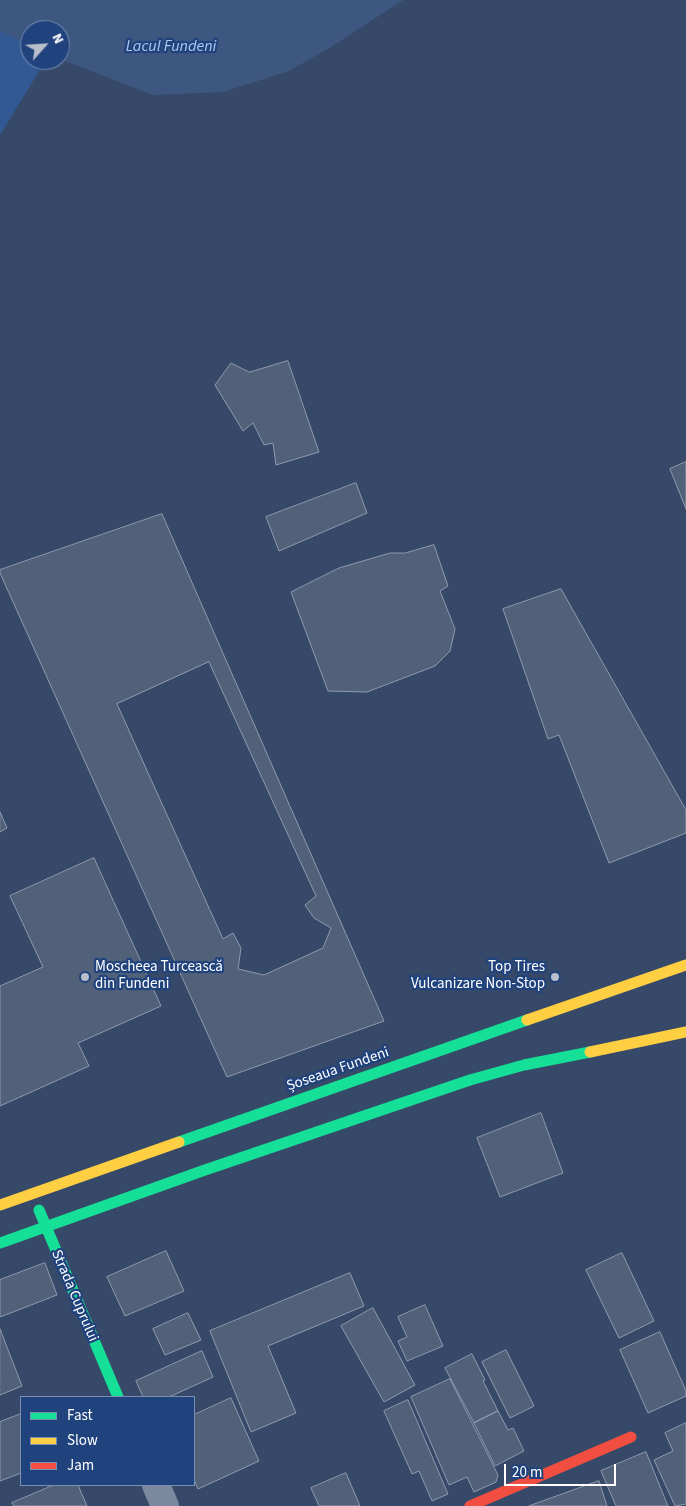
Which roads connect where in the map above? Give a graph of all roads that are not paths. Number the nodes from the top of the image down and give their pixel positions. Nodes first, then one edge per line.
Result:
1 (686, 965) edge
2 (686, 1032) edge
3 (33, 1194) junction
4 (0, 1205) edge
5 (45, 1227) junction
6 (0, 1243) edge
7 (118, 1396) edge
8 (631, 1437) dead end
9 (156, 1486) edge
10 (165, 1506) edge
11 (470, 1506) edge

1 - 3 main road, Șoseaua Fundeni
2 - 5 main road
3 - 4 main road, Șoseaua Fundeni
3 - 5 main road, Strada Cuprului
5 - 6 main road
5 - 7 main road, Strada Cuprului
8 - 11 main road
9 - 10 street

